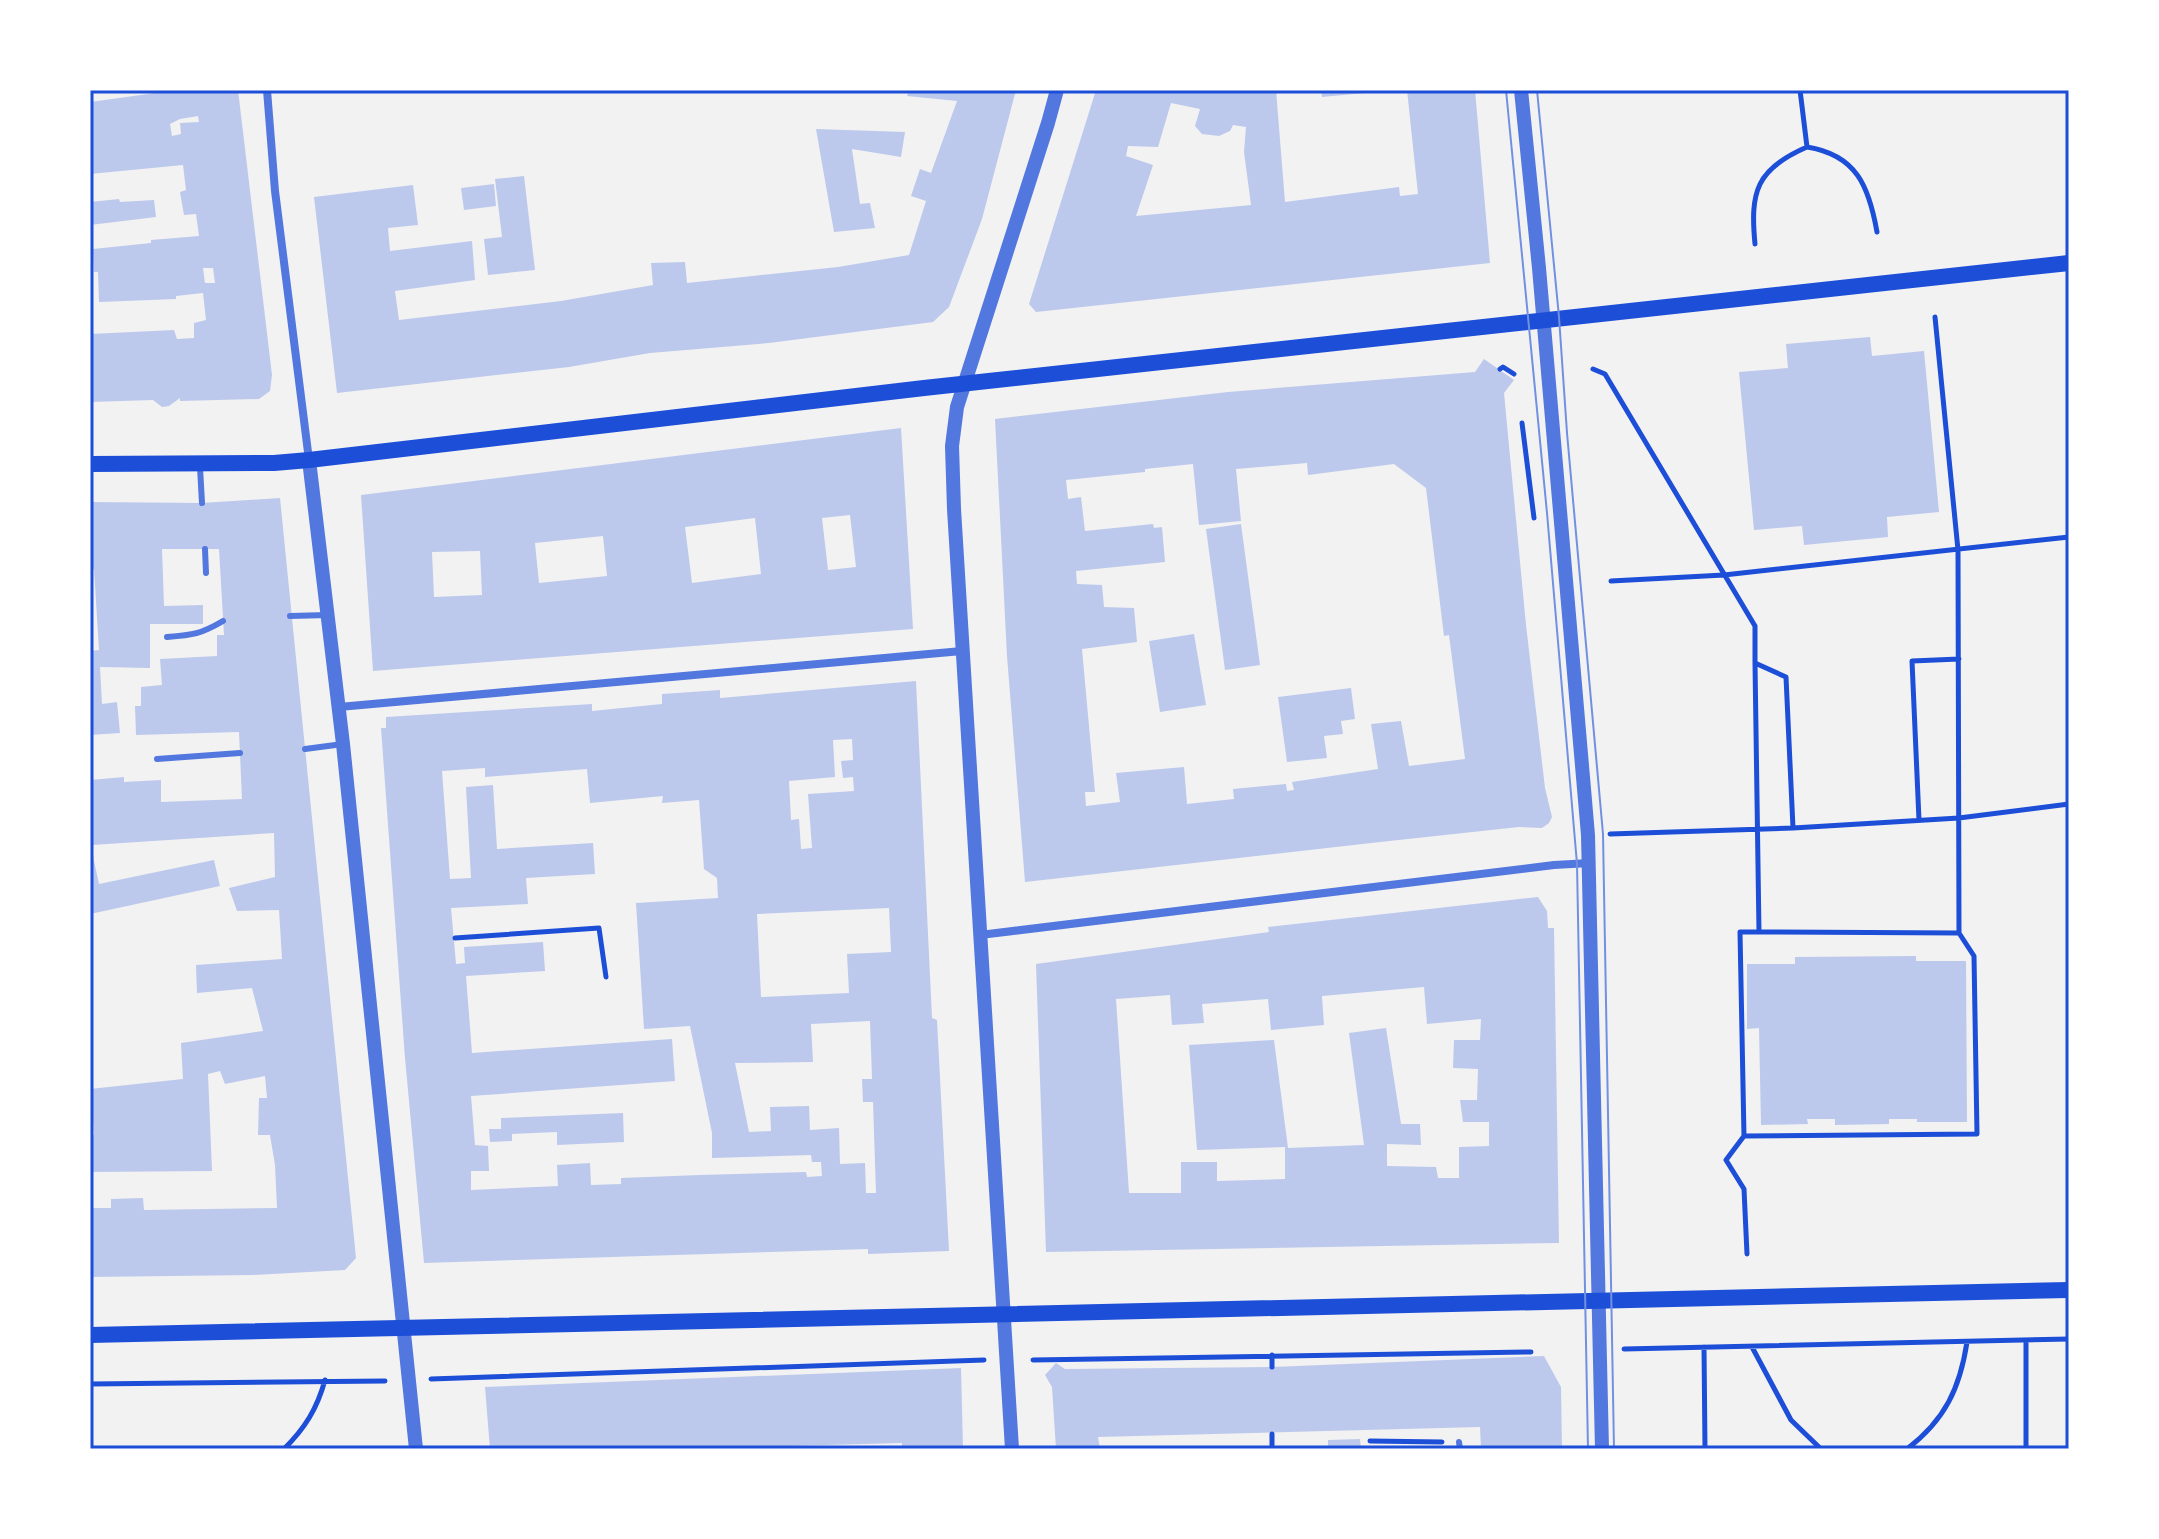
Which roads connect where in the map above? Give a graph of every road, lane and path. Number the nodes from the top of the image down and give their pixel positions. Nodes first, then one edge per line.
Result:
1 (267, 90) edge
2 (1057, 90) edge
3 (1521, 90) edge
4 (1800, 90) edge
5 (1807, 147) junction
6 (1877, 232) dead end
7 (1755, 244) dead end
8 (2069, 263) edge
9 (1935, 317) dead end
10 (1543, 319) junction
11 (1500, 369) dead end
12 (1593, 369) dead end
13 (1514, 374) dead end
14 (964, 384) junction
15 (1522, 423) dead end
16 (309, 460) junction
17 (200, 463) junction
18 (90, 464) edge
19 (202, 503) dead end
20 (1534, 521) dead end
21 (2069, 537) edge
22 (205, 549) dead end
23 (1958, 550) junction
24 (206, 573) dead end
25 (1724, 575) junction
26 (1611, 581) dead end
27 (328, 615) junction
28 (290, 616) dead end
29 (223, 621) dead end
30 (167, 637) dead end
31 (962, 651) junction
32 (1959, 659) junction
33 (1755, 663) junction
34 (339, 707) junction
35 (343, 744) junction
36 (305, 749) dead end
37 (240, 753) dead end
38 (157, 759) dead end
39 (2069, 804) edge
40 (1959, 818) junction
41 (1919, 820) junction
42 (1793, 828) junction
43 (1759, 829) junction
44 (1609, 834) dead end
45 (1590, 863) junction
46 (1759, 932) junction
47 (1959, 933) junction
48 (979, 936) junction
49 (455, 938) dead end
50 (606, 977) dead end
51 (1744, 1136) junction
52 (1747, 1254) dead end
53 (2069, 1290) edge
54 (1599, 1300) junction
55 (1004, 1313) junction
56 (404, 1326) junction
57 (90, 1335) edge
58 (2069, 1339) edge
59 (2026, 1340) junction
60 (1967, 1341) junction
61 (1704, 1347) junction
62 (1752, 1347) junction
63 (1624, 1349) dead end
64 (1531, 1352) dead end
65 (1272, 1355) junction
66 (993, 1359) dead end
67 (1033, 1360) dead end
68 (1272, 1367) dead end
69 (447, 1379) dead end
70 (325, 1380) junction
71 (385, 1381) dead end
72 (90, 1384) edge
73 (1272, 1434) dead end
74 (1370, 1441) dead end
75 (1460, 1445) edge
76 (284, 1449) edge
77 (416, 1449) edge
78 (1012, 1449) edge
79 (1272, 1449) edge
80 (1602, 1449) edge
81 (1705, 1449) edge
82 (1821, 1449) edge
83 (1907, 1449) edge
84 (2026, 1449) edge

1 - 16 street
2 - 14 street
3 - 10 street
4 - 5 path
5 - 6 path
5 - 7 path
8 - 10 main road
9 - 23 path
10 - 14 main road
10 - 45 street
11 - 13 path
12 - 25 path
14 - 16 main road
14 - 31 street
15 - 20 path
16 - 17 main road
16 - 27 street
17 - 18 main road
17 - 19 lane
21 - 23 path
22 - 24 lane
23 - 25 path
23 - 32 path
25 - 26 path
25 - 33 path
27 - 28 lane
27 - 34 street
29 - 30 lane
31 - 34 street
31 - 48 street
32 - 40 path
32 - 41 path
33 - 42 path
33 - 43 path
34 - 35 street
35 - 36 lane
35 - 56 street
37 - 38 lane
39 - 40 path
40 - 41 path
40 - 47 path
41 - 42 path
42 - 43 path
43 - 44 path
43 - 46 path
45 - 48 street
45 - 54 street
46 - 47 path
46 - 51 path
47 - 51 path
48 - 55 street
49 - 50 path
51 - 52 path
53 - 54 main road
54 - 55 main road
54 - 80 street
55 - 56 main road
55 - 78 street
56 - 57 main road
56 - 77 street
58 - 59 path
59 - 60 path
59 - 84 path
60 - 62 path
60 - 83 path
61 - 62 path
61 - 63 path
61 - 81 path
62 - 82 path
64 - 65 path
65 - 67 path
65 - 68 path
66 - 69 path
70 - 71 path
70 - 72 path
70 - 76 path
73 - 79 path
74 - 75 path

